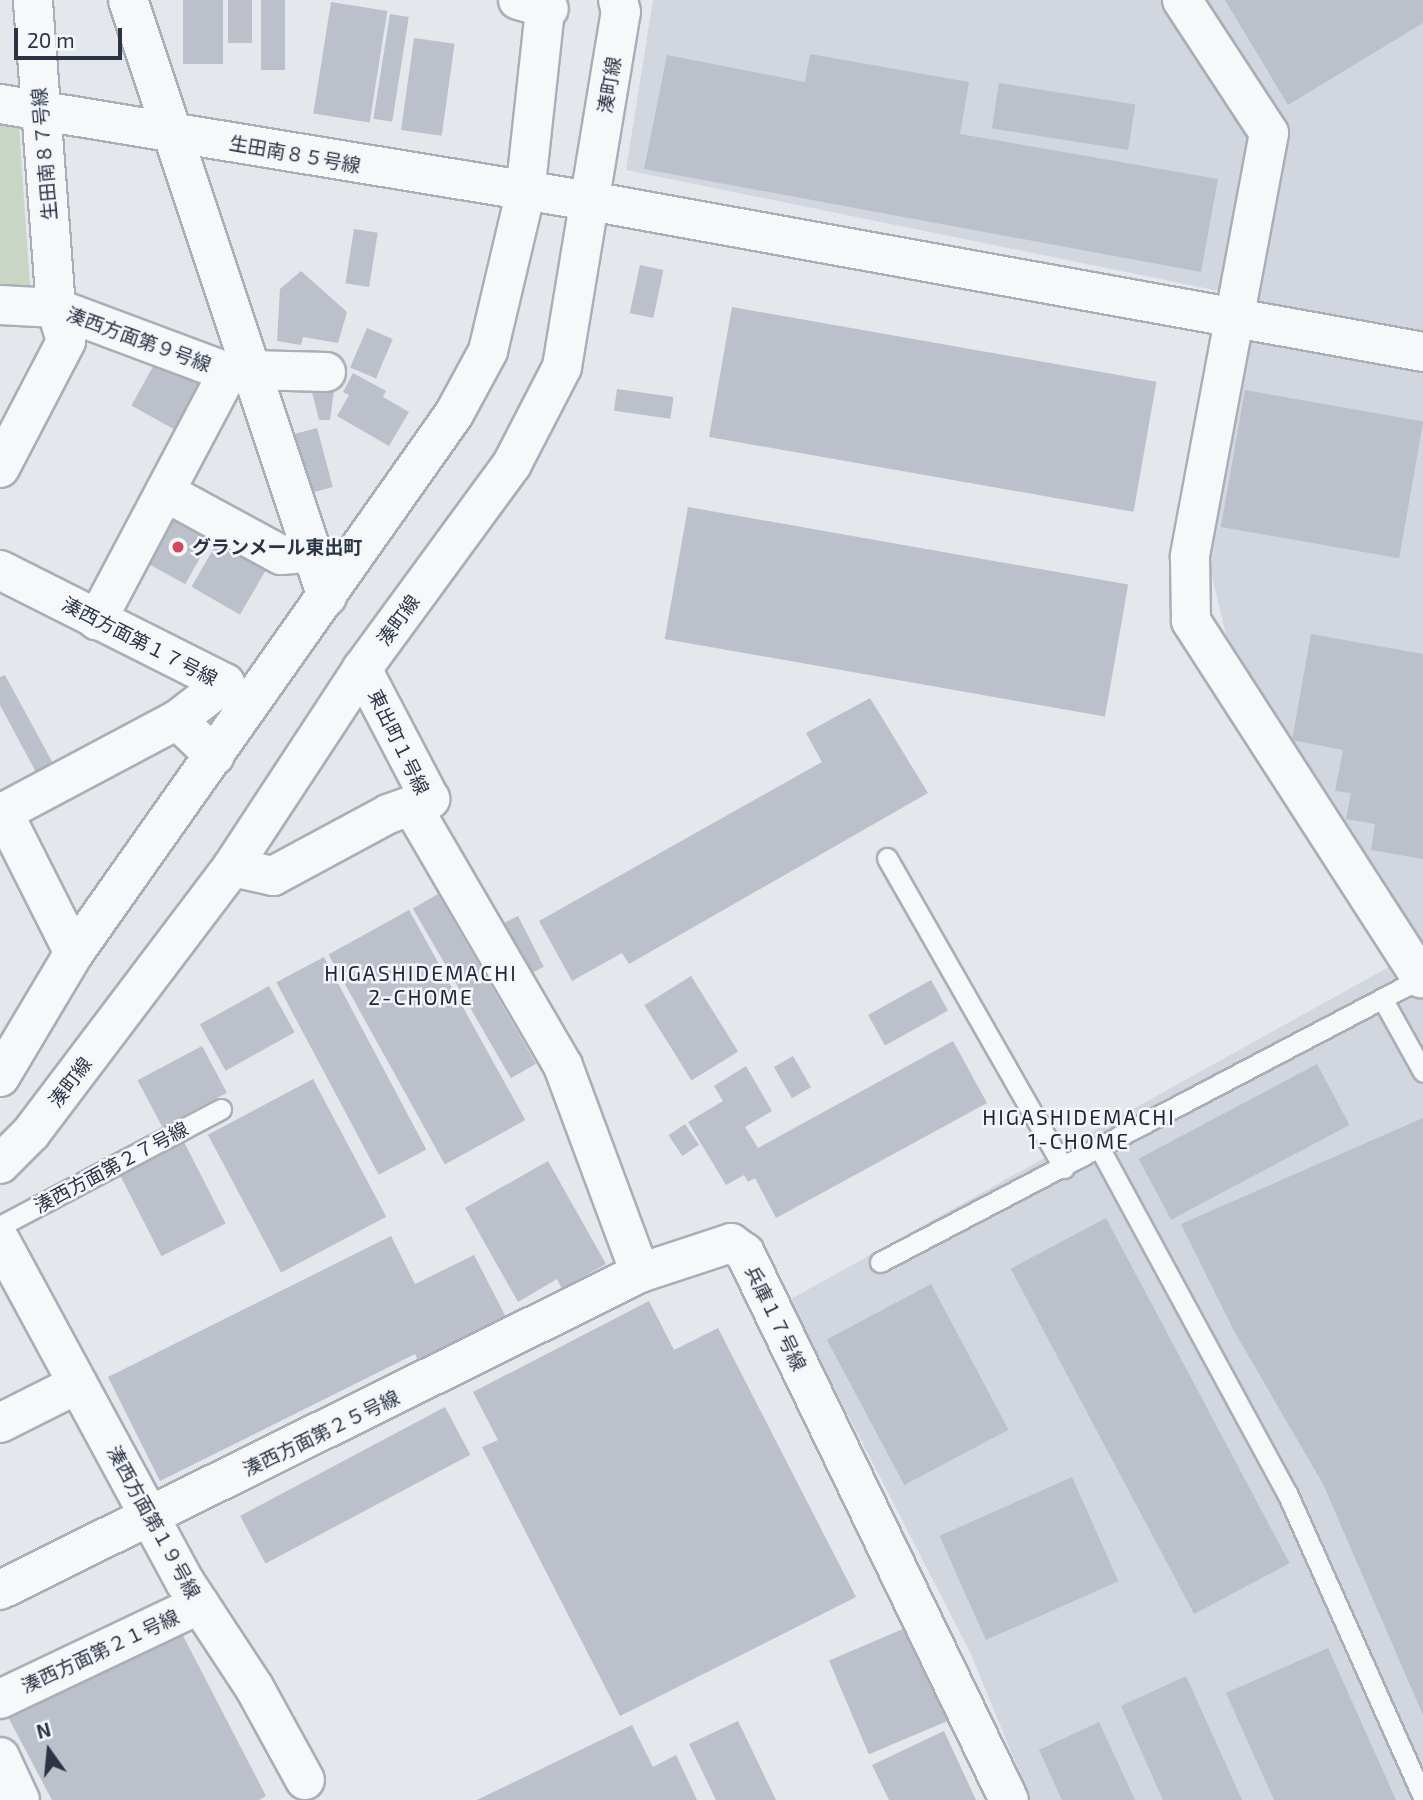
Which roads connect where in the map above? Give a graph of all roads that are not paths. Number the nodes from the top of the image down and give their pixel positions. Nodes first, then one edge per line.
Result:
1 (33, 0) edge
2 (128, 0) edge
3 (618, 0) edge
4 (1182, 0) edge
5 (538, 3) edge
6 (0, 104) edge
7 (40, 111) junction
8 (172, 132) junction
9 (525, 194) junction
10 (590, 201) junction
11 (0, 305) edge
12 (56, 308) junction
13 (1237, 320) junction
14 (1423, 352) edge
15 (236, 370) junction
16 (326, 372) dead end
17 (0, 468) edge
18 (165, 492) junction
19 (311, 553) junction
20 (0, 570) edge
21 (327, 597) junction
22 (97, 620) junction
23 (362, 669) junction
24 (177, 720) junction
25 (215, 756) junction
26 (413, 808) junction
27 (2, 813) edge
28 (887, 858) dead end
29 (232, 867) junction
30 (74, 953) junction
31 (1422, 978) edge
32 (1383, 1000) junction
33 (1423, 1072) edge
34 (0, 1077) edge
35 (221, 1109) dead end
36 (1100, 1149) junction
37 (0, 1164) edge
38 (1063, 1168) junction
39 (0, 1226) edge
40 (0, 1240) edge
41 (880, 1262) dead end
42 (640, 1273) junction
43 (78, 1384) junction
44 (0, 1423) edge
45 (150, 1518) junction
46 (0, 1590) edge
47 (200, 1604) junction
48 (0, 1699) edge
49 (0, 1757) edge
50 (310, 1790) edge
51 (1423, 1797) edge
52 (20, 1800) edge
53 (1009, 1800) edge

1 - 7 street, 生田南８７号線
2 - 8 street
3 - 10 street, 湊町線
4 - 13 street
5 - 9 street
6 - 7 street, 生田南８５号線
7 - 8 street, 生田南８５号線
7 - 12 street, 生田南８７号線
8 - 9 street, 生田南８５号線
8 - 15 street
9 - 10 street, 生田南８５号線
9 - 21 street
10 - 13 street, 生田南８５号線
10 - 23 street, 湊町線
11 - 12 street, 湊西方面第９号線
12 - 15 street, 湊西方面第９号線
12 - 17 street, 生田南８７号線
13 - 14 street, 生田南８５号線
13 - 31 street
15 - 16 street, 湊西方面第９号線
15 - 18 street
15 - 19 street
18 - 19 street
18 - 22 street
19 - 21 street
20 - 22 street, 湊西方面第１７号線
21 - 25 street
22 - 24 street, 湊西方面第１７号線
23 - 26 street, 東出町１号線
23 - 29 street, 湊町線
24 - 25 street
24 - 27 street
25 - 30 street
26 - 29 street
26 - 42 street
27 - 30 street
28 - 38 lane
29 - 37 street, 湊町線
30 - 34 street
31 - 32 lane
32 - 33 lane
32 - 36 lane
35 - 39 lane, 湊西方面第２７号線
36 - 38 lane
36 - 51 lane
38 - 41 lane
40 - 43 street, 湊西方面第１９号線
42 - 45 street, 湊西方面第２５号線
42 - 53 street, 兵庫１７号線
43 - 44 street
43 - 45 street, 湊西方面第１９号線
45 - 46 street, 湊西方面第２５号線
45 - 47 street, 湊西方面第１９号線
47 - 48 street, 湊西方面第２１号線
47 - 50 street, 湊西方面第１９号線
49 - 52 street

